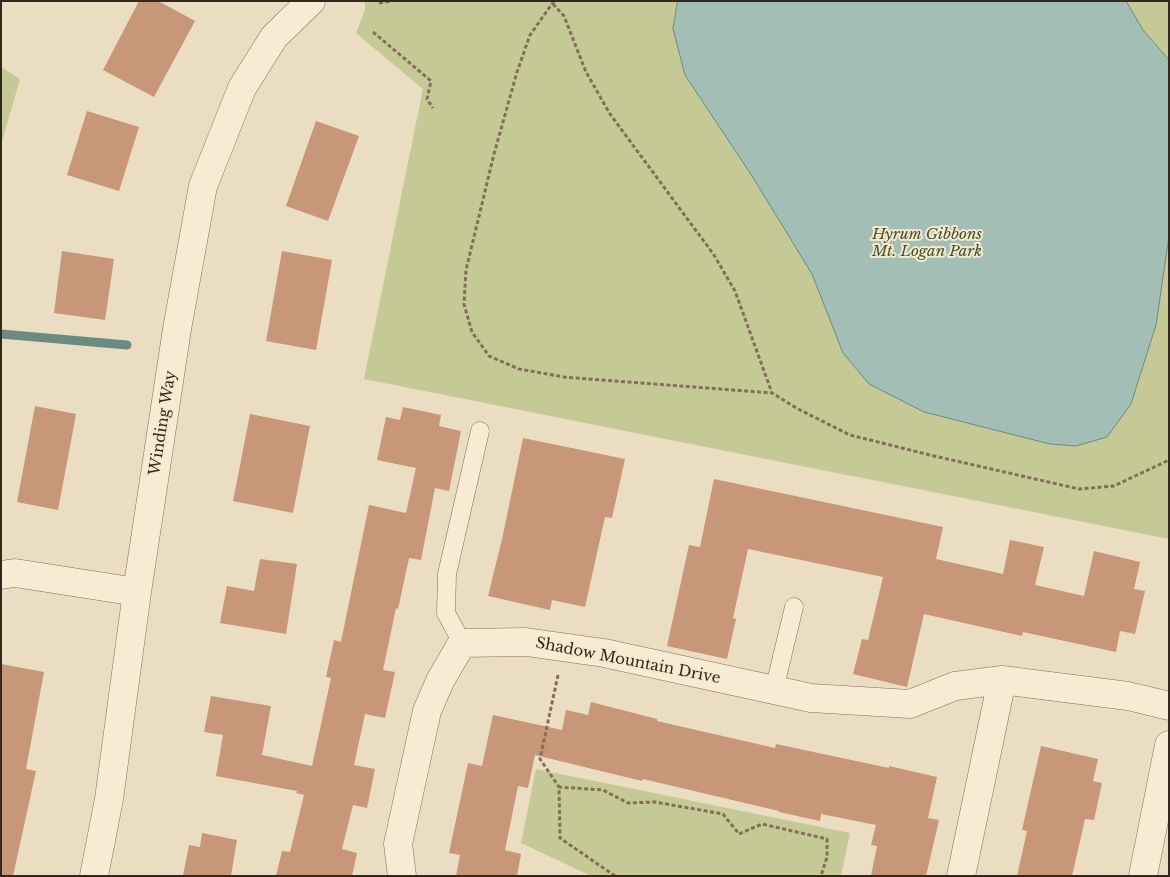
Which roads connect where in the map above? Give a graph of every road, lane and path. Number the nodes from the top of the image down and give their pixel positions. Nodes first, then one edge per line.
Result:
1 (311, 1) edge
2 (392, 1) edge
3 (379, 3) dead end
4 (554, 3) edge
5 (373, 32) dead end
6 (433, 108) dead end
7 (772, 393) junction
8 (480, 431) dead end
9 (1169, 460) edge
10 (1, 574) edge
11 (137, 592) junction
12 (794, 607) dead end
13 (462, 643) junction
14 (563, 647) junction
15 (1002, 680) junction
16 (774, 690) junction
17 (1169, 706) edge
18 (1169, 745) edge
19 (559, 787) junction
20 (94, 876) edge
21 (402, 876) edge
22 (615, 876) edge
23 (821, 876) edge
24 (960, 876) edge
25 (1143, 876) edge

1 - 11 street, Winding Way
2 - 3 path
4 - 7 path
4 - 7 path
5 - 6 path
7 - 9 path
8 - 13 lane
10 - 11 street
11 - 20 street, Winding Way
12 - 16 lane
13 - 14 street, Shadow Mountain Drive
13 - 21 street
14 - 16 street, Shadow Mountain Drive
14 - 19 path
15 - 16 street, Shadow Mountain Drive
15 - 17 street, Shadow Mountain Drive
15 - 24 street
18 - 25 street
19 - 22 path
19 - 23 path

